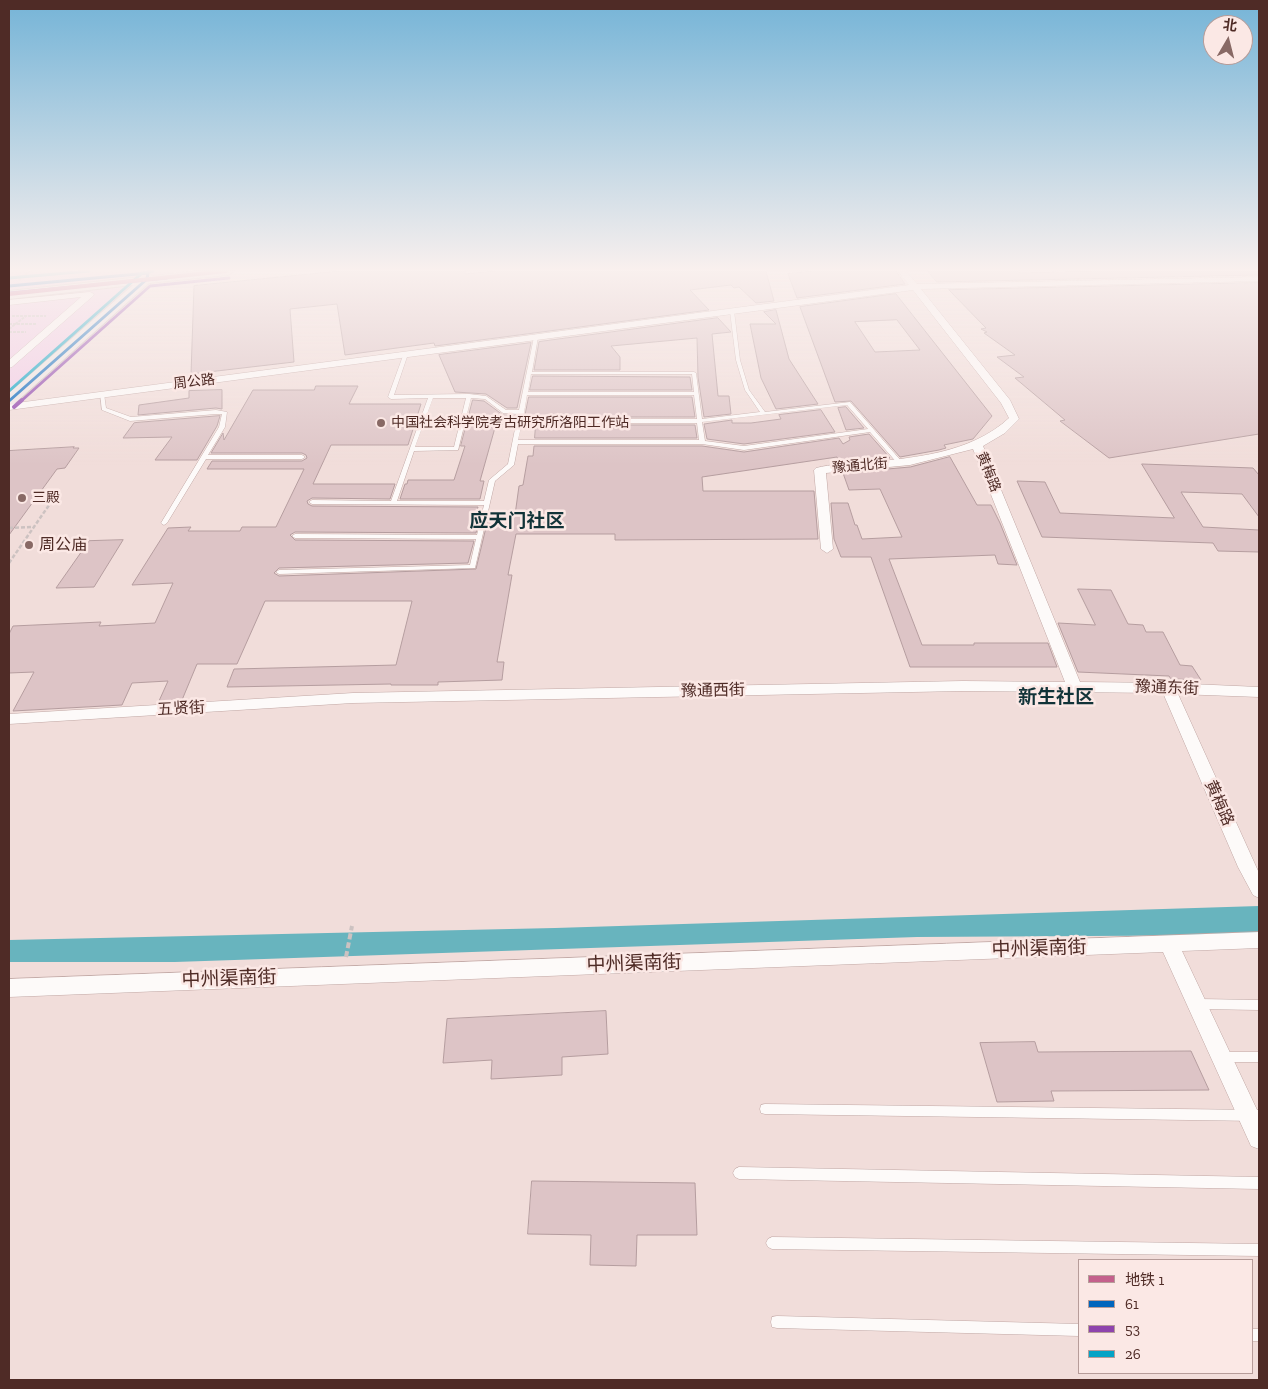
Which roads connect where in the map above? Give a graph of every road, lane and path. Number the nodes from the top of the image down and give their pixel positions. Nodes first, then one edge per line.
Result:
1 (43, 336) edge
2 (81, 336) edge
3 (545, 336) edge
4 (735, 336) edge
5 (953, 336) edge
6 (536, 337) junction
7 (406, 354) junction
8 (9, 365) edge
9 (529, 373) junction
10 (525, 393) junction
11 (102, 394) junction
12 (697, 394) junction
13 (431, 396) junction
14 (468, 396) junction
15 (9, 401) edge
16 (9, 406) edge
17 (521, 412) junction
18 (763, 413) junction
19 (520, 421) junction
20 (700, 421) junction
21 (872, 430) junction
22 (515, 442) junction
23 (702, 442) junction
24 (977, 445) junction
25 (412, 449) junction
26 (205, 456) junction
27 (302, 457) dead end
28 (900, 463) junction
29 (56, 495) dead end
30 (312, 502) dead end
31 (392, 503) junction
32 (487, 503) junction
33 (164, 523) dead end
34 (33, 527) junction
35 (9, 528) edge
36 (295, 536) dead end
37 (480, 537) junction
38 (827, 549) dead end
39 (9, 556) edge
40 (14, 556) junction
41 (9, 563) edge
42 (279, 572) dead end
43 (1074, 686) junction
44 (1168, 688) junction
45 (1259, 692) edge
46 (353, 698) joint
47 (9, 719) edge
48 (1259, 890) edge
49 (352, 926) dead end
50 (1259, 940) edge
51 (1169, 944) junction
52 (342, 975) junction
53 (9, 988) edge
54 (1197, 1004) junction
55 (1259, 1005) edge
56 (1221, 1056) junction
57 (1259, 1057) edge
58 (765, 1109) dead end
59 (1254, 1116) edge
60 (1259, 1138) edge
61 (739, 1173) dead end
62 (1259, 1183) edge
63 (772, 1243) dead end
64 (1259, 1250) edge
65 (777, 1322) dead end
66 (1078, 1330) edge

1 - 8 street
2 - 15 main road
3 - 6 street, 周公路
4 - 18 lane
5 - 24 street, 黄梅路
6 - 7 street, 周公路
6 - 9 lane
7 - 11 street, 周公路
7 - 13 lane
9 - 10 lane
9 - 12 lane
10 - 12 lane
10 - 17 lane
11 - 16 street, 周公路
11 - 26 lane
12 - 20 lane
13 - 14 lane
13 - 25 lane
14 - 17 lane
14 - 25 lane
17 - 19 lane
18 - 20 lane
18 - 21 lane
19 - 20 lane
19 - 22 lane
20 - 23 lane
21 - 23 lane
21 - 28 lane
22 - 23 lane
22 - 32 lane
24 - 28 street, 豫通北街
24 - 43 street, 黄梅路
25 - 31 lane
26 - 27 lane
26 - 33 lane
28 - 38 street, 豫通北街
29 - 34 path
30 - 31 lane
31 - 32 lane
32 - 37 lane
34 - 35 path
34 - 40 path
36 - 37 lane
37 - 42 lane
39 - 40 path
40 - 41 path
43 - 44 street, 豫通东街
43 - 46 street, 豫通西街
44 - 45 street, 豫通东街
44 - 48 street, 黄梅路
46 - 47 street, 五贤街
49 - 52 path
50 - 51 street, 中州渠南街
51 - 52 street, 中州渠南街
51 - 54 street
52 - 53 street, 中州渠南街
54 - 55 lane
54 - 56 street
56 - 57 lane
56 - 59 street
58 - 59 lane
59 - 60 street
61 - 62 lane
63 - 64 lane
65 - 66 lane

